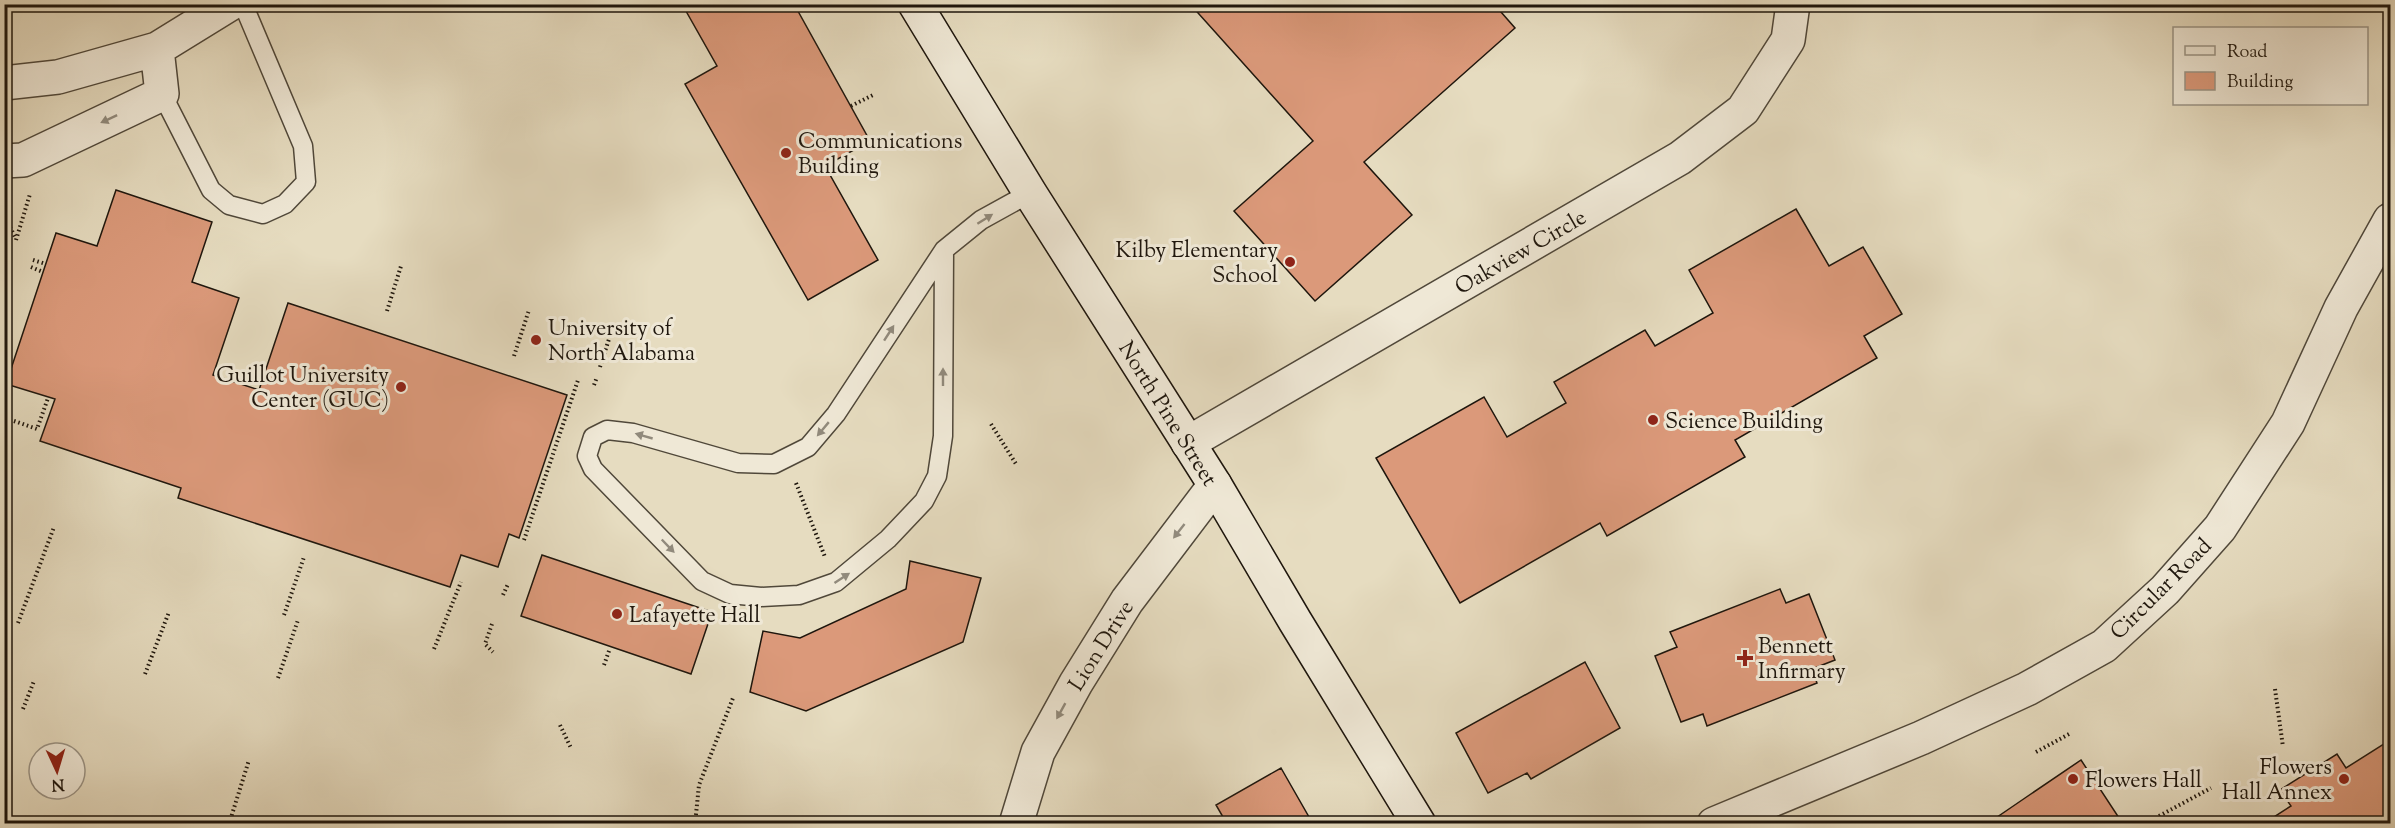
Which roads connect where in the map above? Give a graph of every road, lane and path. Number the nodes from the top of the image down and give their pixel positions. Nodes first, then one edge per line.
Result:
1 (230, 4) edge
2 (243, 4) edge
3 (915, 4) edge
4 (1793, 4) edge
5 (157, 49) junction
6 (4, 82) edge
7 (162, 94) junction
8 (873, 95) dead end
9 (851, 106) dead end
10 (4, 161) edge
11 (32, 189) dead end
12 (1030, 193) junction
13 (4, 215) edge
14 (2391, 220) edge
15 (944, 250) junction
16 (33, 260) dead end
17 (46, 264) dead end
18 (400, 266) dead end
19 (31, 267) dead end
20 (43, 272) dead end
21 (529, 310) dead end
22 (387, 311) dead end
23 (609, 339) dead end
24 (514, 356) dead end
25 (600, 367) dead end
26 (597, 377) dead end
27 (578, 380) dead end
28 (594, 385) dead end
29 (48, 398) dead end
30 (14, 421) dead end
31 (991, 424) dead end
32 (1188, 443) junction
33 (1016, 464) dead end
34 (795, 482) dead end
35 (1215, 484) junction
36 (54, 527) dead end
37 (524, 540) dead end
38 (304, 557) dead end
39 (826, 560) dead end
40 (461, 582) dead end
41 (508, 584) dead end
42 (503, 595) dead end
43 (169, 612) dead end
44 (284, 615) dead end
45 (298, 620) dead end
46 (18, 623) dead end
47 (492, 624) dead end
48 (610, 648) dead end
49 (434, 649) dead end
50 (493, 652) dead end
51 (604, 665) dead end
52 (145, 674) dead end
53 (278, 678) dead end
54 (34, 681) dead end
55 (2275, 689) dead end
56 (733, 698) dead end
57 (23, 709) dead end
58 (560, 725) dead end
59 (2071, 733) dead end
60 (2283, 747) dead end
61 (571, 748) dead end
62 (2036, 752) dead end
63 (249, 760) dead end
64 (2211, 788) dead end
65 (2159, 816) dead end
66 (229, 824) edge
67 (427, 824) edge
68 (438, 824) edge
69 (695, 824) edge
70 (1016, 824) edge
71 (1419, 824) edge
72 (1714, 824) edge

1 - 5 street
2 - 7 lane
3 - 12 street, North Pine Street
4 - 32 street, Oakview Circle
5 - 6 street
5 - 7 street
7 -> 10 street
8 - 9 path
11 - 13 path
15 -> 12 lane
12 - 32 street, North Pine Street
14 - 72 street, Circular Road
15 - 15 lane
16 - 17 path
18 - 22 path
19 - 20 path
21 - 24 path
23 - 25 path
26 - 28 path
27 - 37 path
29 - 30 path
31 - 33 path
32 - 35 street, North Pine Street
34 - 39 path
35 -> 70 street, Lion Drive
35 - 71 street, North Pine Street
36 - 46 path
38 - 44 path
40 - 49 path
41 - 42 path
43 - 52 path
45 - 53 path
47 - 50 path
48 - 51 path
54 - 57 path
55 - 60 path
56 - 69 path
58 - 61 path
59 - 62 path
63 - 66 path
64 - 65 path
67 - 68 path

